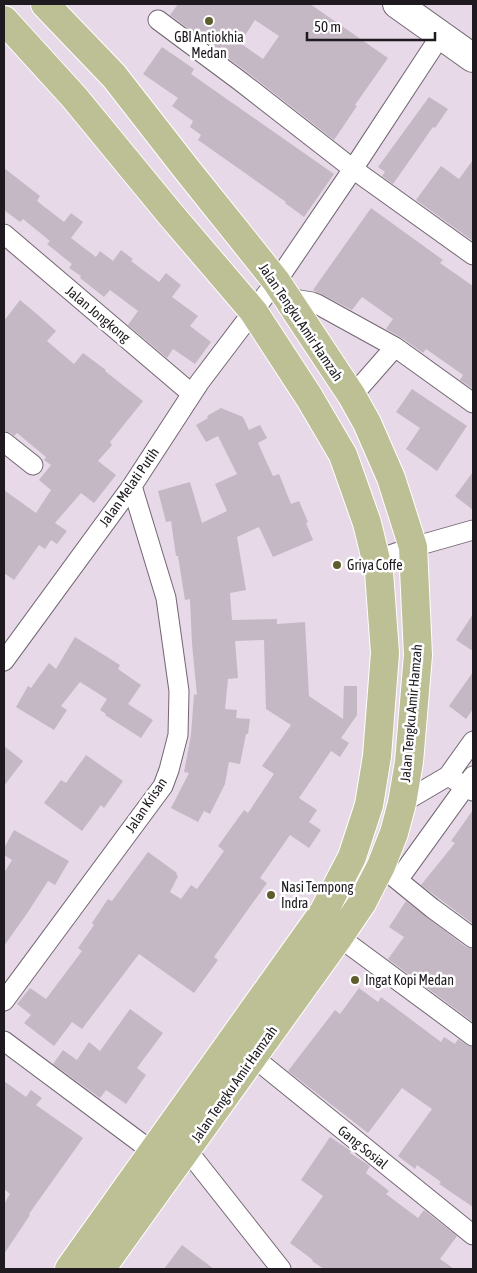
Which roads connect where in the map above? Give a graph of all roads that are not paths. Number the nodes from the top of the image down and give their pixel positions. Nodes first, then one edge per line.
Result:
1 (45, 4) edge
2 (413, 8) edge
3 (4, 20) edge
4 (158, 20) dead end
5 (440, 35) junction
6 (473, 58) edge
7 (353, 169) junction
8 (4, 234) edge
9 (473, 255) edge
10 (282, 289) junction
11 (253, 311) junction
12 (395, 348) junction
13 (192, 394) junction
14 (352, 396) junction
15 (473, 403) edge
16 (4, 442) edge
17 (33, 465) dead end
18 (132, 486) junction
19 (473, 530) edge
20 (413, 547) junction
21 (376, 560) junction
22 (4, 661) edge
23 (473, 741) edge
24 (448, 776) junction
25 (471, 784) edge
26 (402, 803) junction
27 (390, 873) junction
28 (339, 937) junction
29 (473, 938) edge
30 (4, 1001) edge
31 (473, 1036) edge
32 (4, 1041) edge
33 (253, 1057) junction
34 (171, 1157) junction
35 (473, 1235) edge
36 (69, 1269) edge
37 (100, 1269) edge
38 (281, 1269) edge

1 - 10 main road, Jalan Tengku Amir Hamzah
2 - 5 street
3 - 11 main road, Jalan Tengku Amir Hamzah
4 - 7 street
5 - 6 street
5 - 7 street, Jalan Melati Putih
7 - 9 street
7 - 10 street, Jalan Melati Putih
8 - 13 street, Jalan Jongkong
10 - 11 street, Jalan Melati Putih
10 - 12 street
10 - 14 main road, Jalan Tengku Amir Hamzah
11 - 13 street, Jalan Melati Putih
11 - 21 main road, Jalan Tengku Amir Hamzah
12 - 14 street
12 - 15 street
13 - 18 street, Jalan Melati Putih
14 - 20 main road, Jalan Tengku Amir Hamzah
16 - 17 street
18 - 22 street, Jalan Melati Putih
18 - 30 street, Jalan Krisan
19 - 20 street
20 - 21 street
20 - 26 main road, Jalan Tengku Amir Hamzah
21 - 34 main road, Jalan Tengku Amir Hamzah
23 - 24 street
24 - 25 street
24 - 26 street
25 - 27 street
26 - 27 main road, Jalan Tengku Amir Hamzah
27 - 28 main road, Jalan Tengku Amir Hamzah
27 - 29 street
28 - 31 street
28 - 33 main road, Jalan Tengku Amir Hamzah
32 - 34 street
33 - 34 main road, Jalan Tengku Amir Hamzah
33 - 35 street, Gang Sosial
34 - 36 main road, Jalan Tengku Amir Hamzah
34 - 37 main road, Jalan Tengku Amir Hamzah
34 - 38 street

